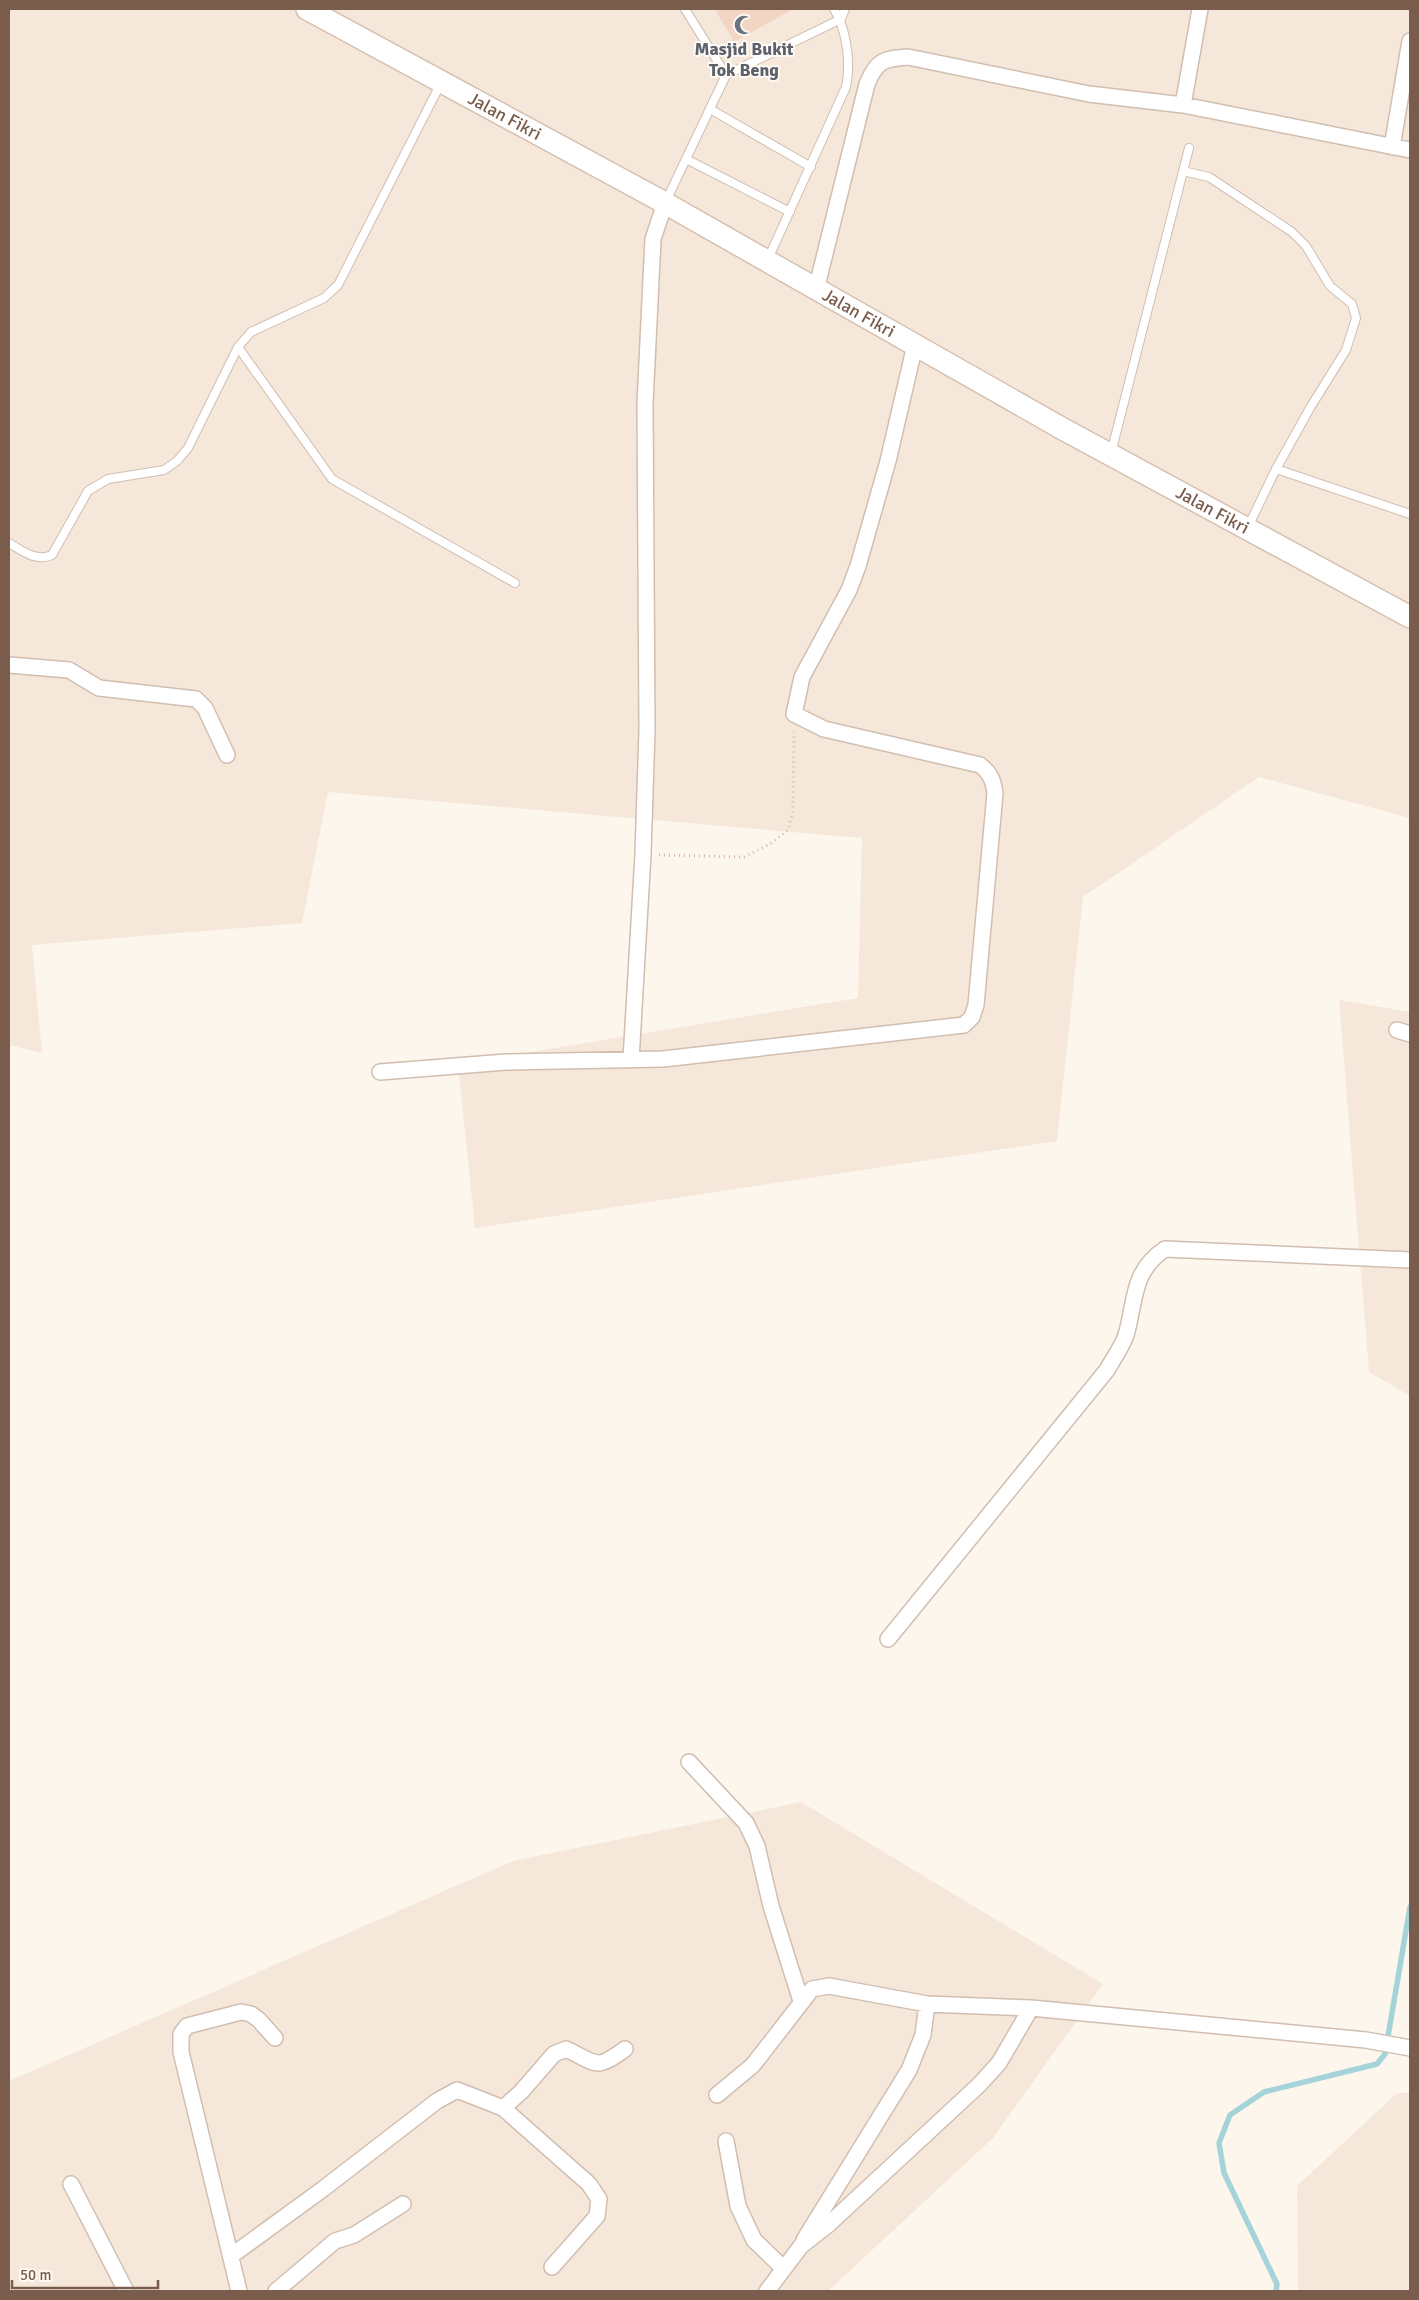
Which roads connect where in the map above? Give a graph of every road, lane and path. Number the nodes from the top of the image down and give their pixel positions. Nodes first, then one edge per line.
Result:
1 (307, 9) edge
2 (685, 9) edge
3 (834, 9) edge
4 (845, 9) edge
5 (1200, 9) edge
6 (841, 20) junction
7 (1410, 41) edge
8 (726, 75) junction
9 (441, 83) junction
10 (1183, 105) junction
11 (710, 109) junction
12 (1392, 147) junction
13 (1190, 148) dead end
14 (1410, 150) edge
15 (686, 159) junction
16 (810, 166) junction
17 (1183, 171) junction
18 (665, 203) junction
19 (790, 212) junction
20 (766, 262) junction
21 (816, 290) junction
22 (915, 345) junction
23 (238, 347) junction
24 (1111, 453) junction
25 (1276, 469) junction
26 (1410, 514) edge
27 (1247, 529) junction
28 (9, 543) edge
29 (515, 583) dead end
30 (1410, 617) edge
31 (9, 665) edge
32 (794, 714) junction
33 (227, 756) dead end
34 (643, 854) junction
35 (631, 1060) junction
36 (380, 1072) dead end
37 (1410, 1260) edge
38 (888, 1639) dead end
39 (690, 1762) dead end
40 (801, 2001) junction
41 (927, 2004) junction
42 (1031, 2008) junction
43 (275, 2038) dead end
44 (1406, 2047) edge
45 (625, 2049) dead end
46 (717, 2095) dead end
47 (503, 2108) junction
48 (726, 2141) dead end
49 (71, 2184) dead end
50 (403, 2204) dead end
51 (801, 2246) junction
52 (231, 2256) junction
53 (552, 2266) dead end
54 (783, 2268) junction
55 (126, 2291) edge
56 (239, 2291) edge
57 (276, 2291) edge
58 (767, 2291) edge

1 - 9 street, Jalan Fikri
2 - 8 lane
3 - 6 lane
4 - 6 lane
5 - 10 street
6 - 8 lane
6 - 16 lane
7 - 12 street
8 - 11 lane
9 - 18 street, Jalan Fikri
9 - 23 lane
10 - 12 street
10 - 21 street
11 - 15 lane
11 - 16 lane
12 - 14 street
13 - 17 lane
15 - 18 lane
15 - 19 lane
16 - 19 lane
17 - 24 lane
17 - 25 lane
18 - 20 street, Jalan Fikri
18 - 34 street
19 - 20 lane
20 - 21 street, Jalan Fikri
21 - 22 street, Jalan Fikri
22 - 24 street, Jalan Fikri
22 - 32 street
23 - 28 lane
23 - 29 lane
24 - 27 street, Jalan Fikri
25 - 26 lane
25 - 27 lane
27 - 30 street, Jalan Fikri
31 - 33 street
32 - 34 path
32 - 35 street
34 - 35 street
35 - 36 street
37 - 38 street
39 - 40 street
40 - 41 street
40 - 46 street
41 - 42 street
41 - 51 street
42 - 44 street
42 - 51 street
43 - 52 street
45 - 47 street
47 - 52 street
47 - 53 street
48 - 54 street
49 - 55 street
50 - 57 street
51 - 54 street
52 - 56 street
54 - 58 street

